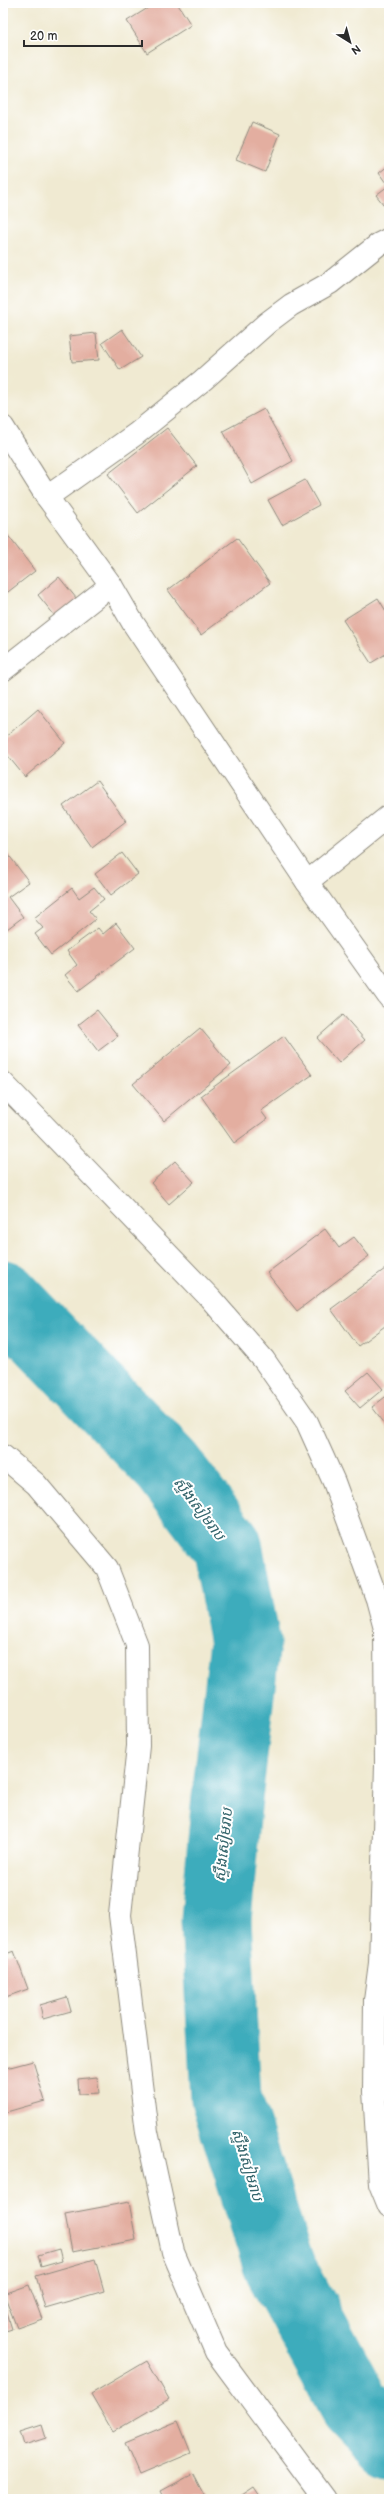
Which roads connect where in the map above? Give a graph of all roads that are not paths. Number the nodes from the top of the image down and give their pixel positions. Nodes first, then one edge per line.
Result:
1 (389, 239) edge
2 (3, 427) edge
3 (47, 497) junction
4 (111, 586) junction
5 (3, 670) edge
6 (389, 816) edge
7 (307, 882) junction
8 (389, 997) edge
9 (3, 1083) edge
10 (3, 1456) edge
11 (387, 1628) edge
12 (386, 1842) edge
13 (382, 1999) edge
14 (382, 2090) edge
15 (389, 2206) edge
16 (325, 2499) edge

1 - 3 street
2 - 3 street
3 - 4 street
4 - 5 street
4 - 7 street
6 - 7 street
7 - 8 street
9 - 11 street
10 - 16 street
11 - 12 street
12 - 13 street
13 - 14 street
14 - 15 street

